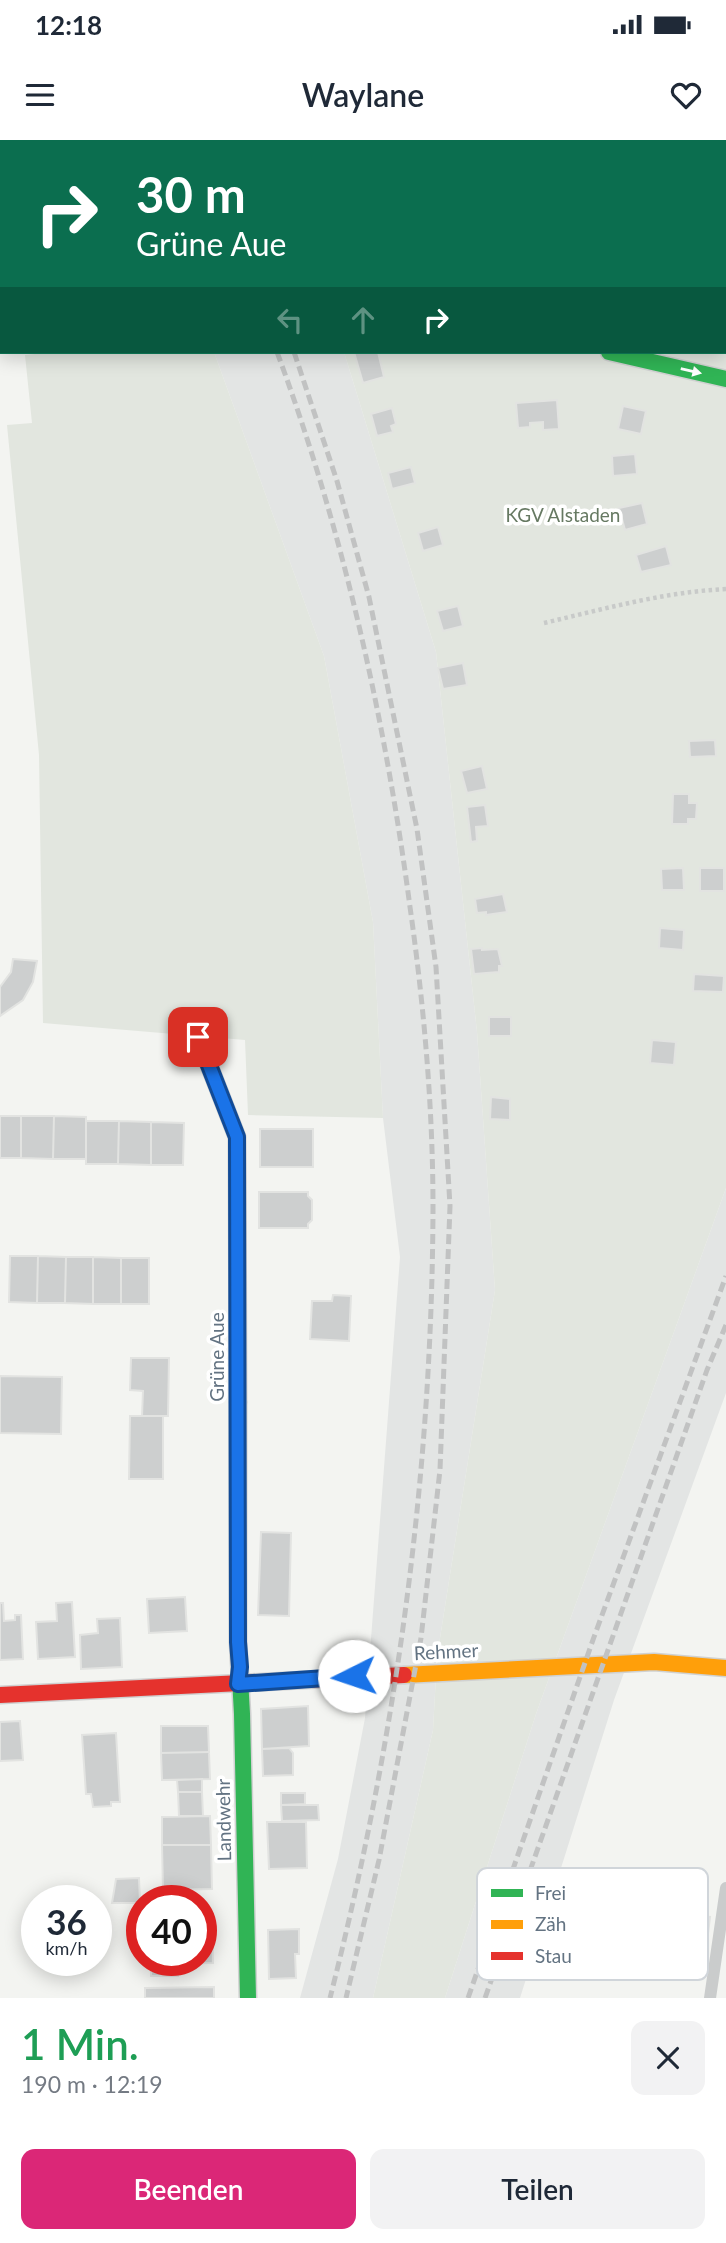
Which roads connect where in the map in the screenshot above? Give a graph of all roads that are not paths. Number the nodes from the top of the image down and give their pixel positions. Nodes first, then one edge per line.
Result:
1 (618, 354) edge
2 (726, 379) edge
3 (198, 1037) dead end
4 (726, 1668) edge
5 (238, 1684) junction
6 (0, 1695) edge
7 (726, 1888) edge
8 (248, 1998) edge
9 (710, 1998) edge

1 -> 2 street
3 - 5 street, Grüne Aue
4 - 5 street, Rehmer
5 - 6 street, Rehmer
5 - 8 street, Landwehr
7 - 9 lane

